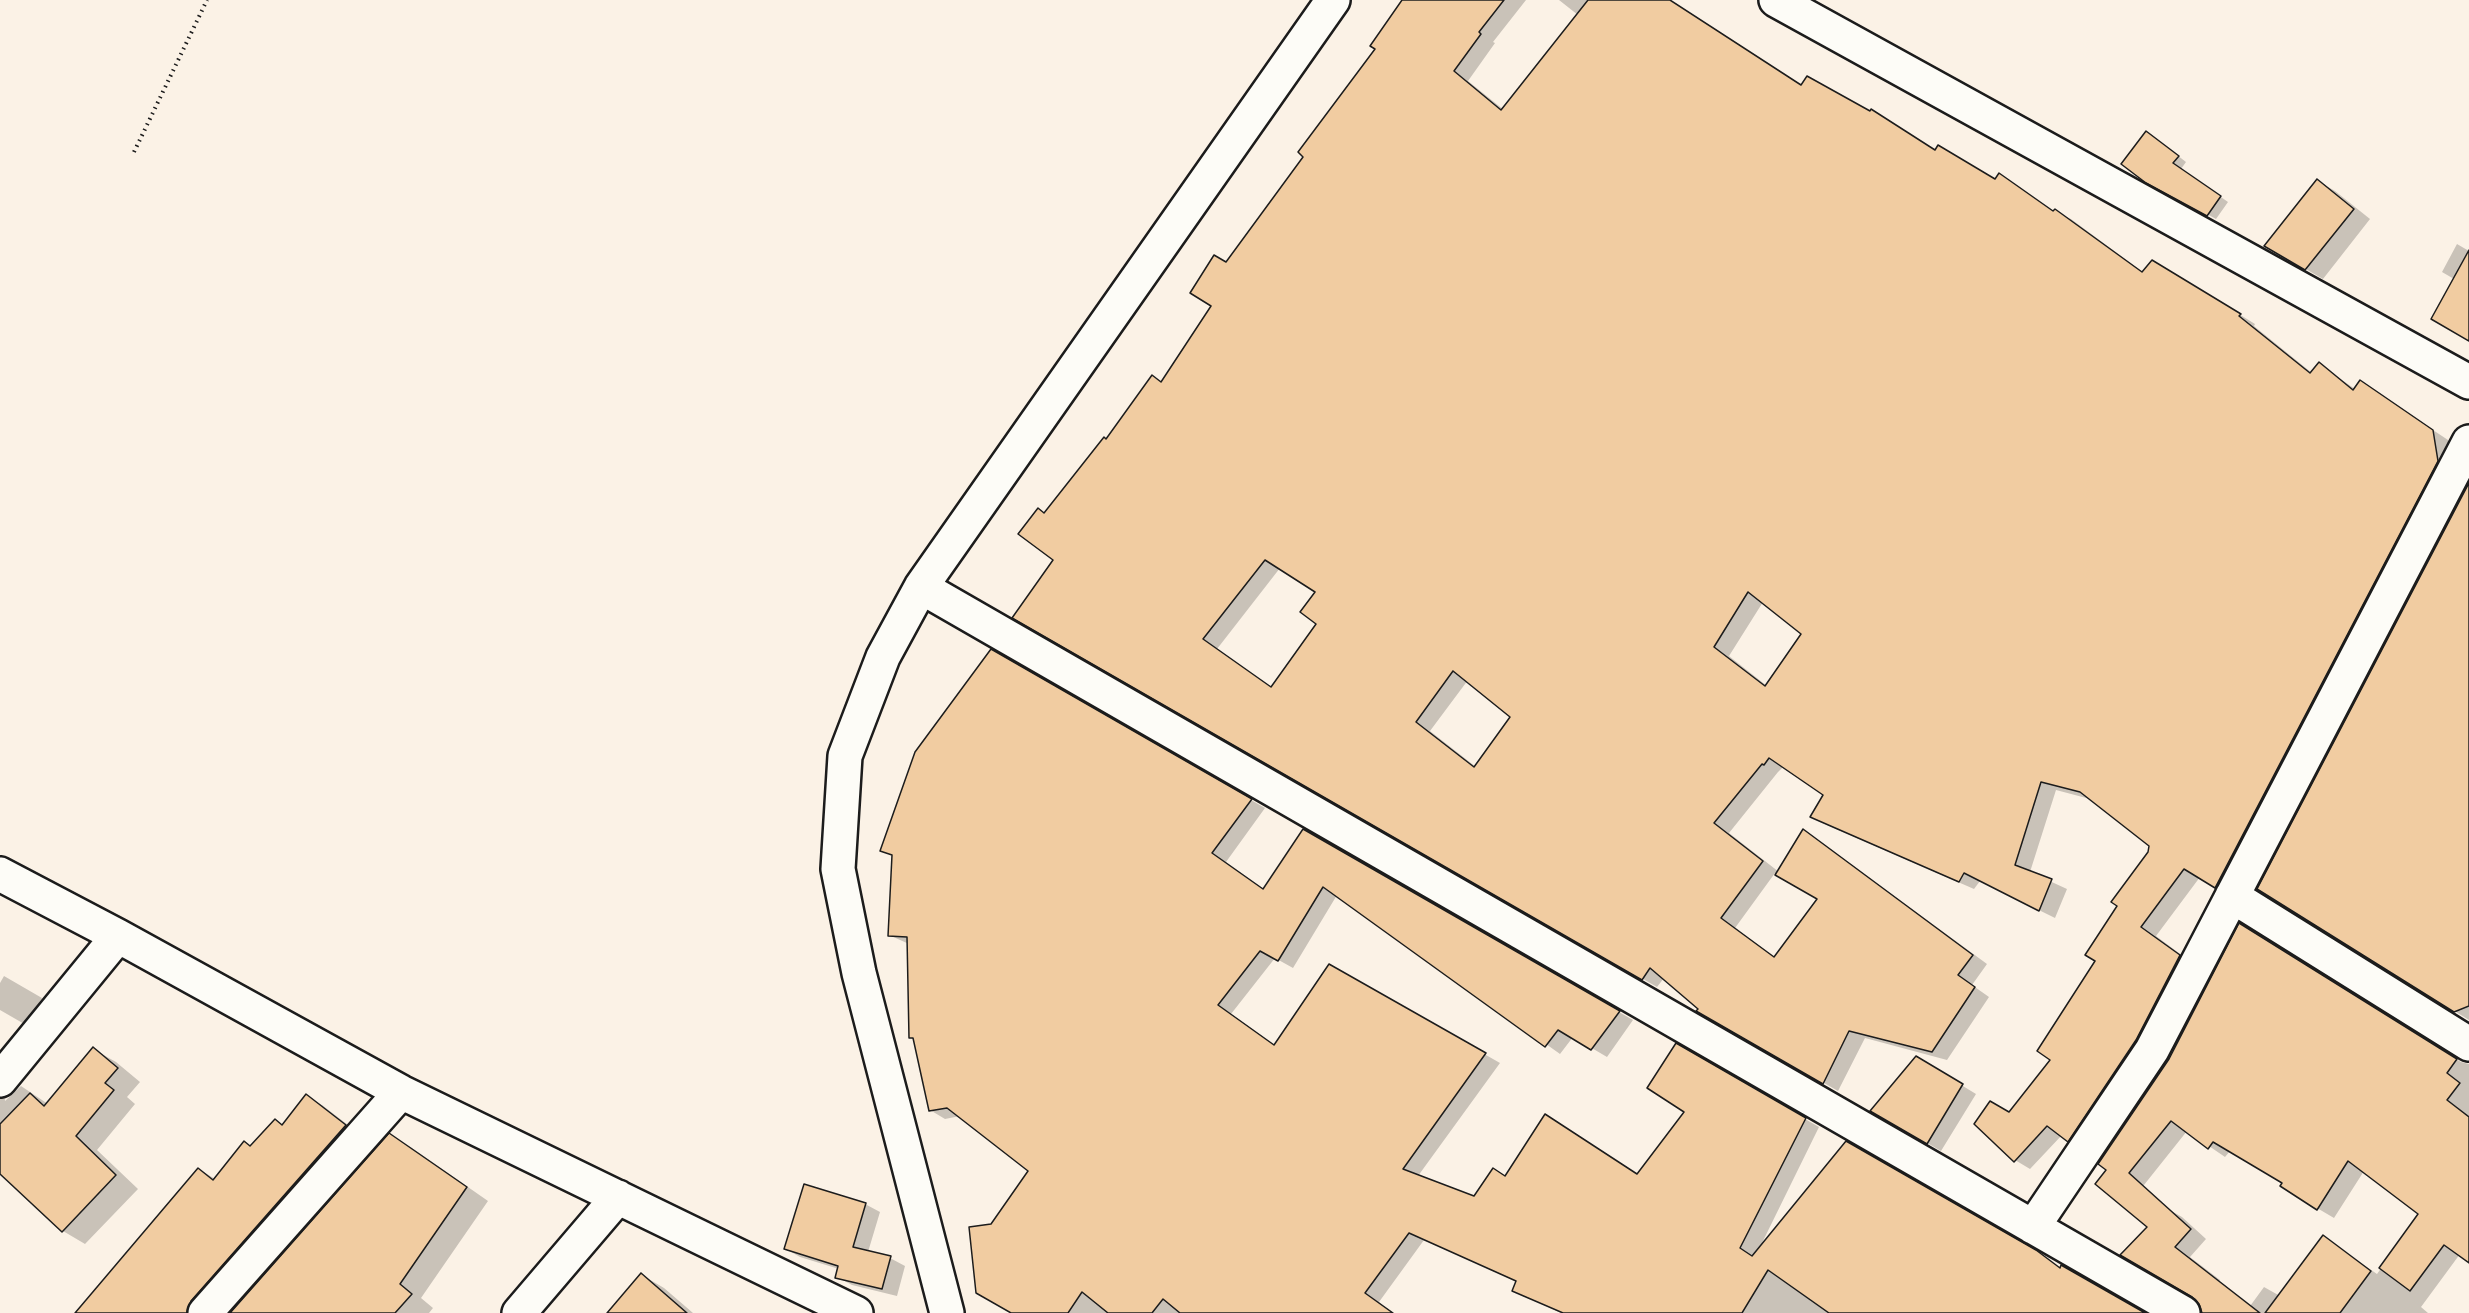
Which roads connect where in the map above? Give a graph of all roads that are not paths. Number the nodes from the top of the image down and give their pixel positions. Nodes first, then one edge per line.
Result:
1 (1333, 0) edge
2 (1776, 0) edge
3 (2469, 382) edge
4 (2469, 442) edge
5 (921, 587) junction
6 (0, 874) edge
7 (2232, 896) junction
8 (117, 936) junction
9 (2469, 1044) edge
10 (0, 1080) edge
11 (401, 1092) junction
12 (618, 1197) junction
13 (2033, 1227) junction
14 (205, 1313) edge
15 (519, 1313) edge
16 (856, 1313) edge
17 (947, 1313) edge
18 (2183, 1313) edge

1 - 5 street
2 - 3 street
4 - 7 street
5 - 13 street
5 - 17 street
6 - 8 street
7 - 9 street
7 - 13 street
8 - 10 street
8 - 11 street
11 - 12 street
11 - 14 street
12 - 15 street
12 - 16 street
13 - 18 street

